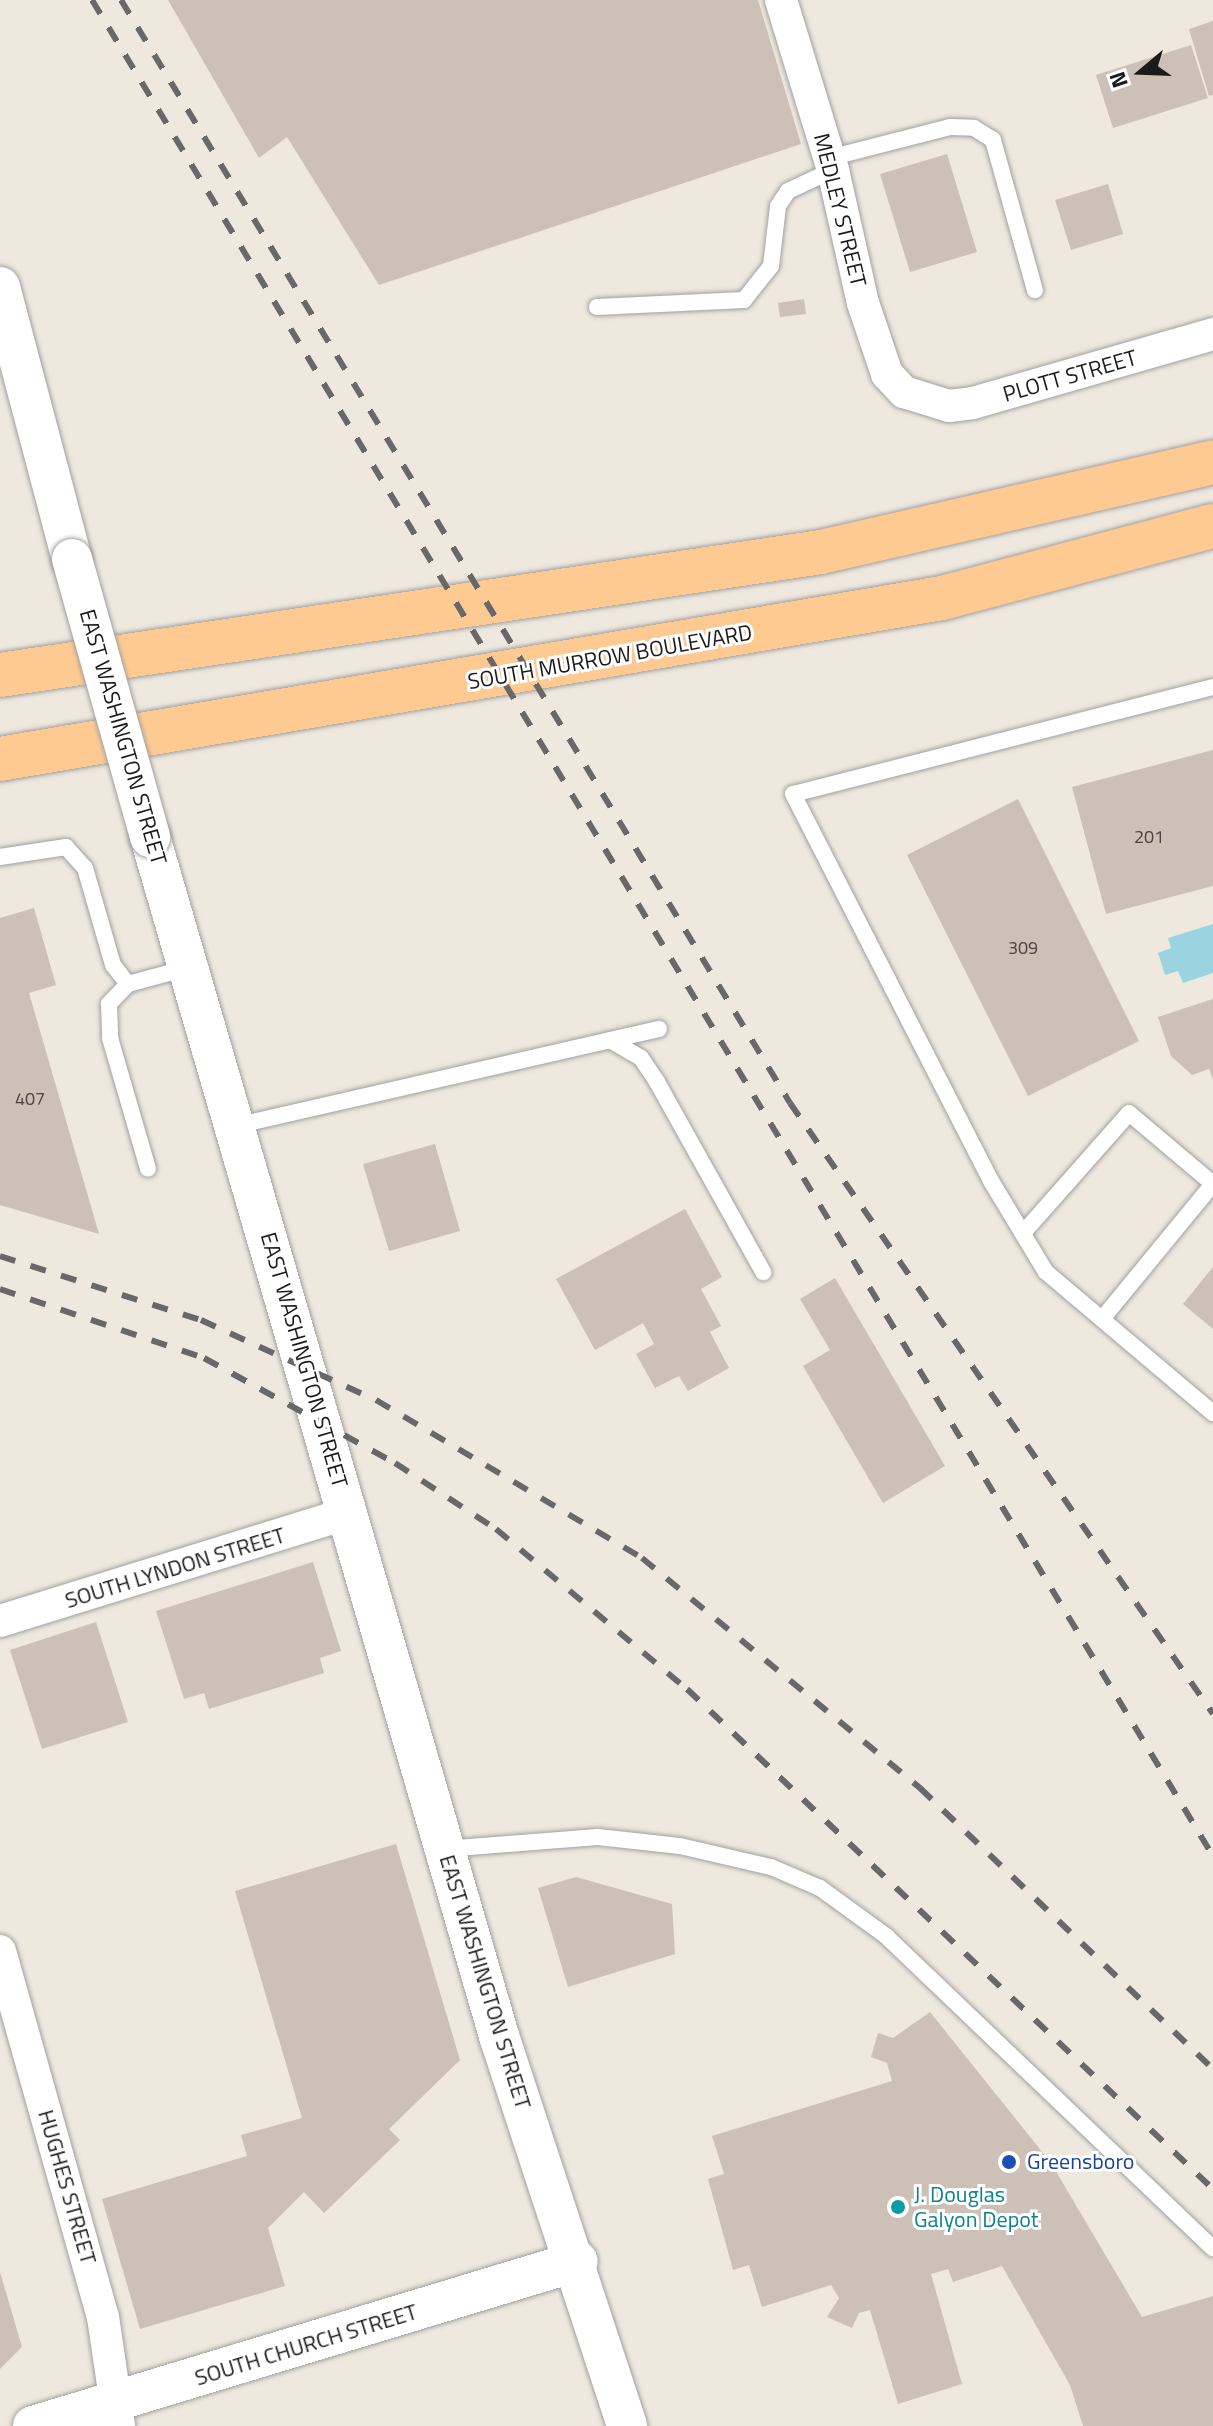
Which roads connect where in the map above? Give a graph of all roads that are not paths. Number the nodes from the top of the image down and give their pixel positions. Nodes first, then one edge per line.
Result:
1 (781, 0) edge
2 (831, 164) junction
3 (0, 287) edge
4 (1035, 290) dead end
5 (597, 307) dead end
6 (1213, 334) edge
7 (7, 342) edge
8 (925, 402) joint
9 (1213, 462) edge
10 (1213, 526) edge
11 (0, 675) edge
12 (1213, 687) edge
13 (0, 759) edge
14 (0, 857) edge
15 (189, 968) junction
16 (128, 984) junction
17 (659, 1029) dead end
18 (610, 1040) junction
19 (235, 1126) junction
20 (148, 1169) dead end
21 (1213, 1184) edge
22 (1023, 1233) junction
23 (763, 1272) dead end
24 (1102, 1319) junction
25 (1213, 1413) edge
26 (349, 1513) junction
27 (0, 1621) edge
28 (444, 1849) junction
29 (0, 1951) edge
30 (1213, 2248) edge
31 (578, 2261) junction
32 (117, 2415) edge
33 (33, 2426) edge
34 (627, 2426) edge

1 - 2 street, MEDLEY STREET
2 - 4 lane
2 - 5 lane
2 - 8 street, MEDLEY STREET
3 - 7 street, EAST WASHINGTON STREET
6 - 8 street, PLOTT STREET
7 - 15 street, EAST WASHINGTON STREET, bridge
9 - 11 main road
10 - 13 main road, SOUTH MURROW BOULEVARD
12 - 22 lane
14 - 16 lane
15 - 16 lane
15 - 19 street, EAST WASHINGTON STREET
16 - 20 lane
17 - 18 lane
18 - 19 lane
18 - 23 lane
19 - 26 street, EAST WASHINGTON STREET
21 - 22 lane
21 - 24 lane
22 - 24 lane
24 - 25 lane
26 - 27 street, SOUTH LYNDON STREET
26 - 28 street, EAST WASHINGTON STREET
28 - 30 lane
28 - 31 street, EAST WASHINGTON STREET
29 - 32 street, HUGHES STREET
31 - 32 street, SOUTH CHURCH STREET
31 - 34 street, EAST WASHINGTON STREET
32 - 33 street, SOUTH CHURCH STREET

